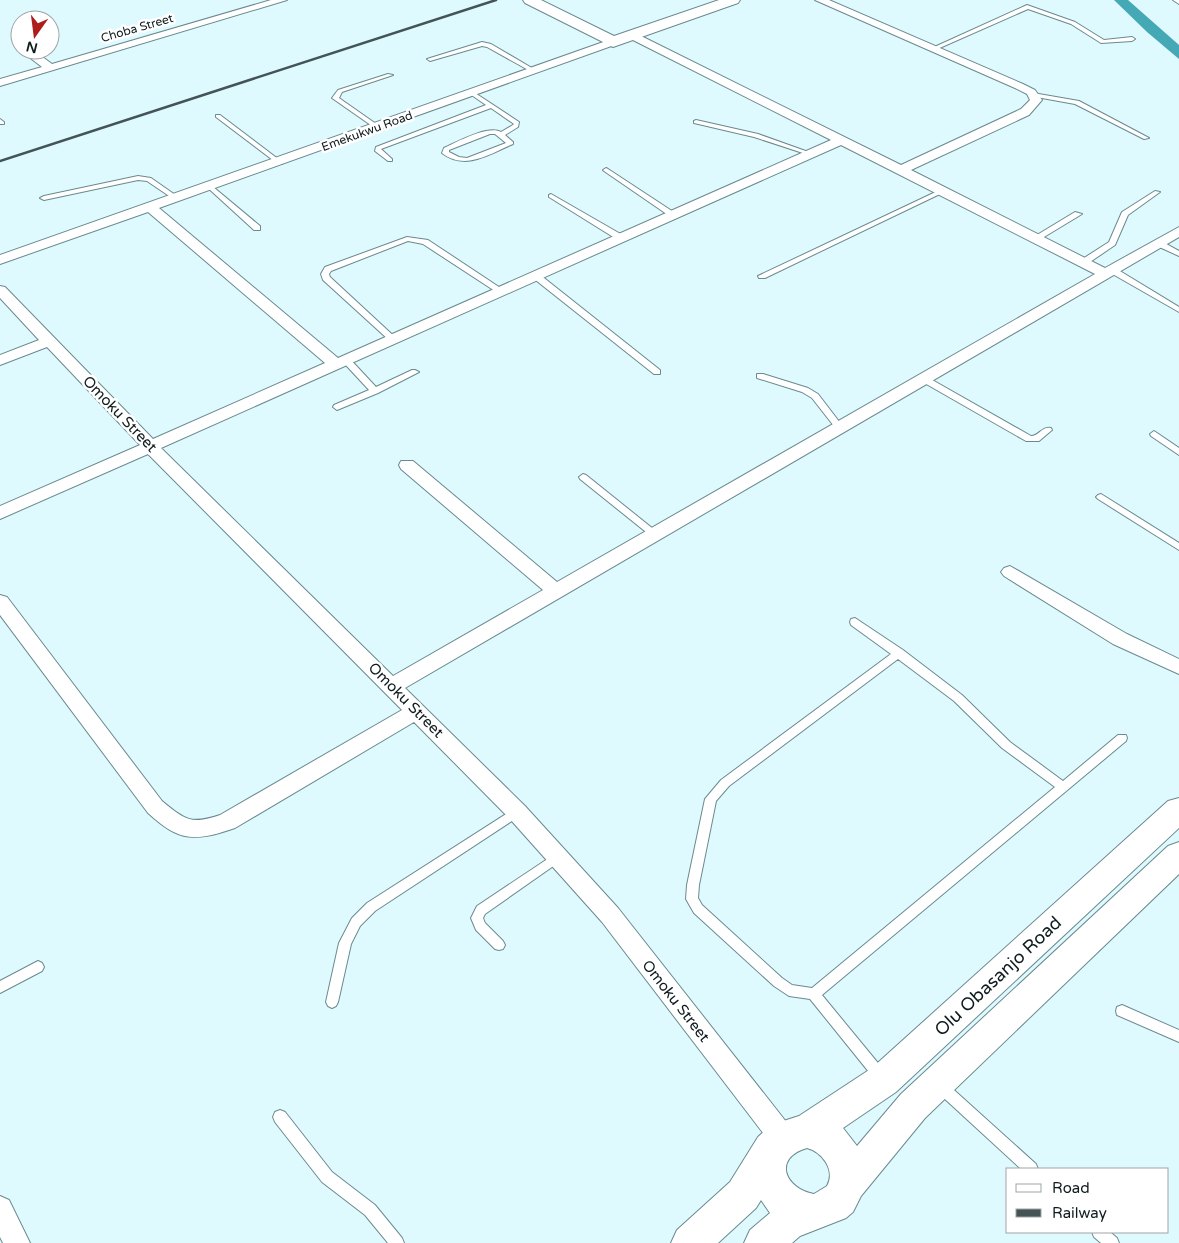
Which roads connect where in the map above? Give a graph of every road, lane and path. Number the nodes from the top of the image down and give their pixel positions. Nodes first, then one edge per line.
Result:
1 (282, 0) edge
2 (530, 0) edge
3 (733, 0) edge
4 (820, 0) edge
5 (633, 36) junction
6 (1132, 39) dead end
7 (613, 42) junction
8 (933, 49) junction
9 (430, 59) dead end
10 (39, 60) edge
11 (50, 68) junction
12 (534, 71) junction
13 (390, 75) dead end
14 (0, 83) edge
15 (472, 93) junction
16 (1033, 95) junction
17 (491, 106) junction
18 (218, 116) dead end
19 (696, 122) dead end
20 (377, 127) junction
21 (501, 135) junction
22 (1146, 138) dead end
23 (842, 140) junction
24 (811, 154) junction
25 (390, 160) dead end
26 (280, 163) junction
27 (606, 170) dead end
28 (902, 170) junction
29 (210, 187) junction
30 (942, 191) junction
31 (1157, 192) dead end
32 (551, 196) dead end
33 (44, 198) dead end
34 (177, 199) junction
35 (151, 208) junction
36 (1078, 214) dead end
37 (674, 215) junction
38 (257, 228) dead end
39 (1179, 231) edge
40 (621, 238) junction
41 (1036, 238) junction
42 (1158, 243) junction
43 (1179, 254) edge
44 (0, 260) edge
45 (1084, 262) junction
46 (1110, 272) junction
47 (536, 276) junction
48 (762, 276) dead end
49 (0, 290) edge
50 (501, 291) junction
51 (1179, 310) edge
52 (393, 339) junction
53 (49, 341) junction
54 (0, 360) edge
55 (341, 362) junction
56 (415, 372) dead end
57 (657, 372) dead end
58 (760, 376) dead end
59 (924, 379) junction
60 (375, 391) junction
61 (337, 407) dead end
62 (840, 428) junction
63 (1048, 430) dead end
64 (1154, 434) dead end
65 (151, 446) junction
66 (1179, 452) edge
67 (407, 465) dead end
68 (583, 477) dead end
69 (1101, 497) dead end
70 (0, 513) edge
71 (654, 534) junction
72 (1179, 547) edge
73 (1010, 572) dead end
74 (556, 592) junction
75 (0, 602) edge
76 (854, 622) dead end
77 (899, 652) junction
78 (1179, 667) edge
79 (392, 686) junction
80 (416, 711) junction
81 (1122, 738) dead end
82 (1063, 787) junction
83 (1179, 810) edge
84 (517, 812) junction
85 (1179, 855) edge
86 (558, 857) junction
87 (499, 945) dead end
88 (38, 967) dead end
89 (0, 987) edge
90 (814, 994) junction
91 (332, 1002) dead end
92 (1122, 1010) dead end
93 (1179, 1036) edge
94 (884, 1080) junction
95 (936, 1083) junction
96 (280, 1117) dead end
97 (786, 1142) junction
98 (1030, 1168) edge
99 (847, 1185) junction
100 (0, 1209) edge
101 (815, 1212) junction
102 (1100, 1233) edge
103 (17, 1243) edge
104 (397, 1243) edge
105 (690, 1243) edge
106 (764, 1243) edge
107 (1112, 1243) edge

1 - 11 street, Choba Street
2 - 7 main road
3 - 5 main road, Emekukwu Road
4 - 8 street
5 - 7 main road, Emekukwu Road
5 - 23 street
6 - 8 lane
7 - 12 street, Emekukwu Road
8 - 16 street
9 - 12 lane
10 - 11 street
11 - 14 street, Choba Street
12 - 15 street, Emekukwu Road
13 - 20 lane
15 - 17 lane
15 - 20 street, Emekukwu Road
16 - 22 lane
16 - 28 street
17 - 21 lane
17 - 25 lane
18 - 26 lane
19 - 24 lane
20 - 26 street, Emekukwu Road
21 - 21 lane
23 - 24 street
23 - 28 street
24 - 37 street
26 - 29 street, Emekukwu Road
27 - 37 lane
28 - 30 street
29 - 34 street, Emekukwu Road
29 - 38 lane
30 - 41 street
30 - 48 lane
31 - 45 lane
32 - 40 lane
33 - 34 lane
34 - 35 street, Emekukwu Road
35 - 44 street, Emekukwu Road
35 - 55 street
36 - 41 lane
37 - 40 street
39 - 42 street
40 - 47 street
41 - 45 street
42 - 43 lane
42 - 46 street
45 - 46 street
46 - 51 lane
46 - 59 street
47 - 50 street
47 - 57 lane
49 - 53 street, Omoku Street
50 - 52 street
50 - 52 lane
52 - 55 street
53 - 54 street
53 - 65 street, Omoku Street
55 - 60 lane
55 - 65 street
56 - 60 lane
58 - 62 lane
59 - 62 street
59 - 63 lane
60 - 61 lane
62 - 71 street
64 - 66 lane
65 - 70 street
65 - 79 street, Omoku Street
67 - 74 street
68 - 71 lane
69 - 72 lane
71 - 74 street
73 - 78 street
74 - 79 street
75 - 80 street
76 - 77 lane
77 - 82 lane
77 - 90 lane
79 - 80 street, Omoku Street
80 - 84 street, Omoku Street
81 - 82 lane
82 - 90 lane
83 - 94 main road, Olu Obasanjo Road
84 - 86 street, Omoku Street
84 - 91 lane
85 - 95 main road
86 - 87 lane
86 - 97 street, Omoku Street
88 - 89 lane
90 - 94 lane
92 - 93 lane
94 - 97 main road, Olu Obasanjo Road
95 - 98 lane
95 - 99 main road
96 - 104 lane
97 - 99 main road
97 - 101 main road
97 - 105 main road, Olu Obasanjo Road
99 - 101 main road
100 - 103 street
101 - 106 main road
102 - 107 lane

